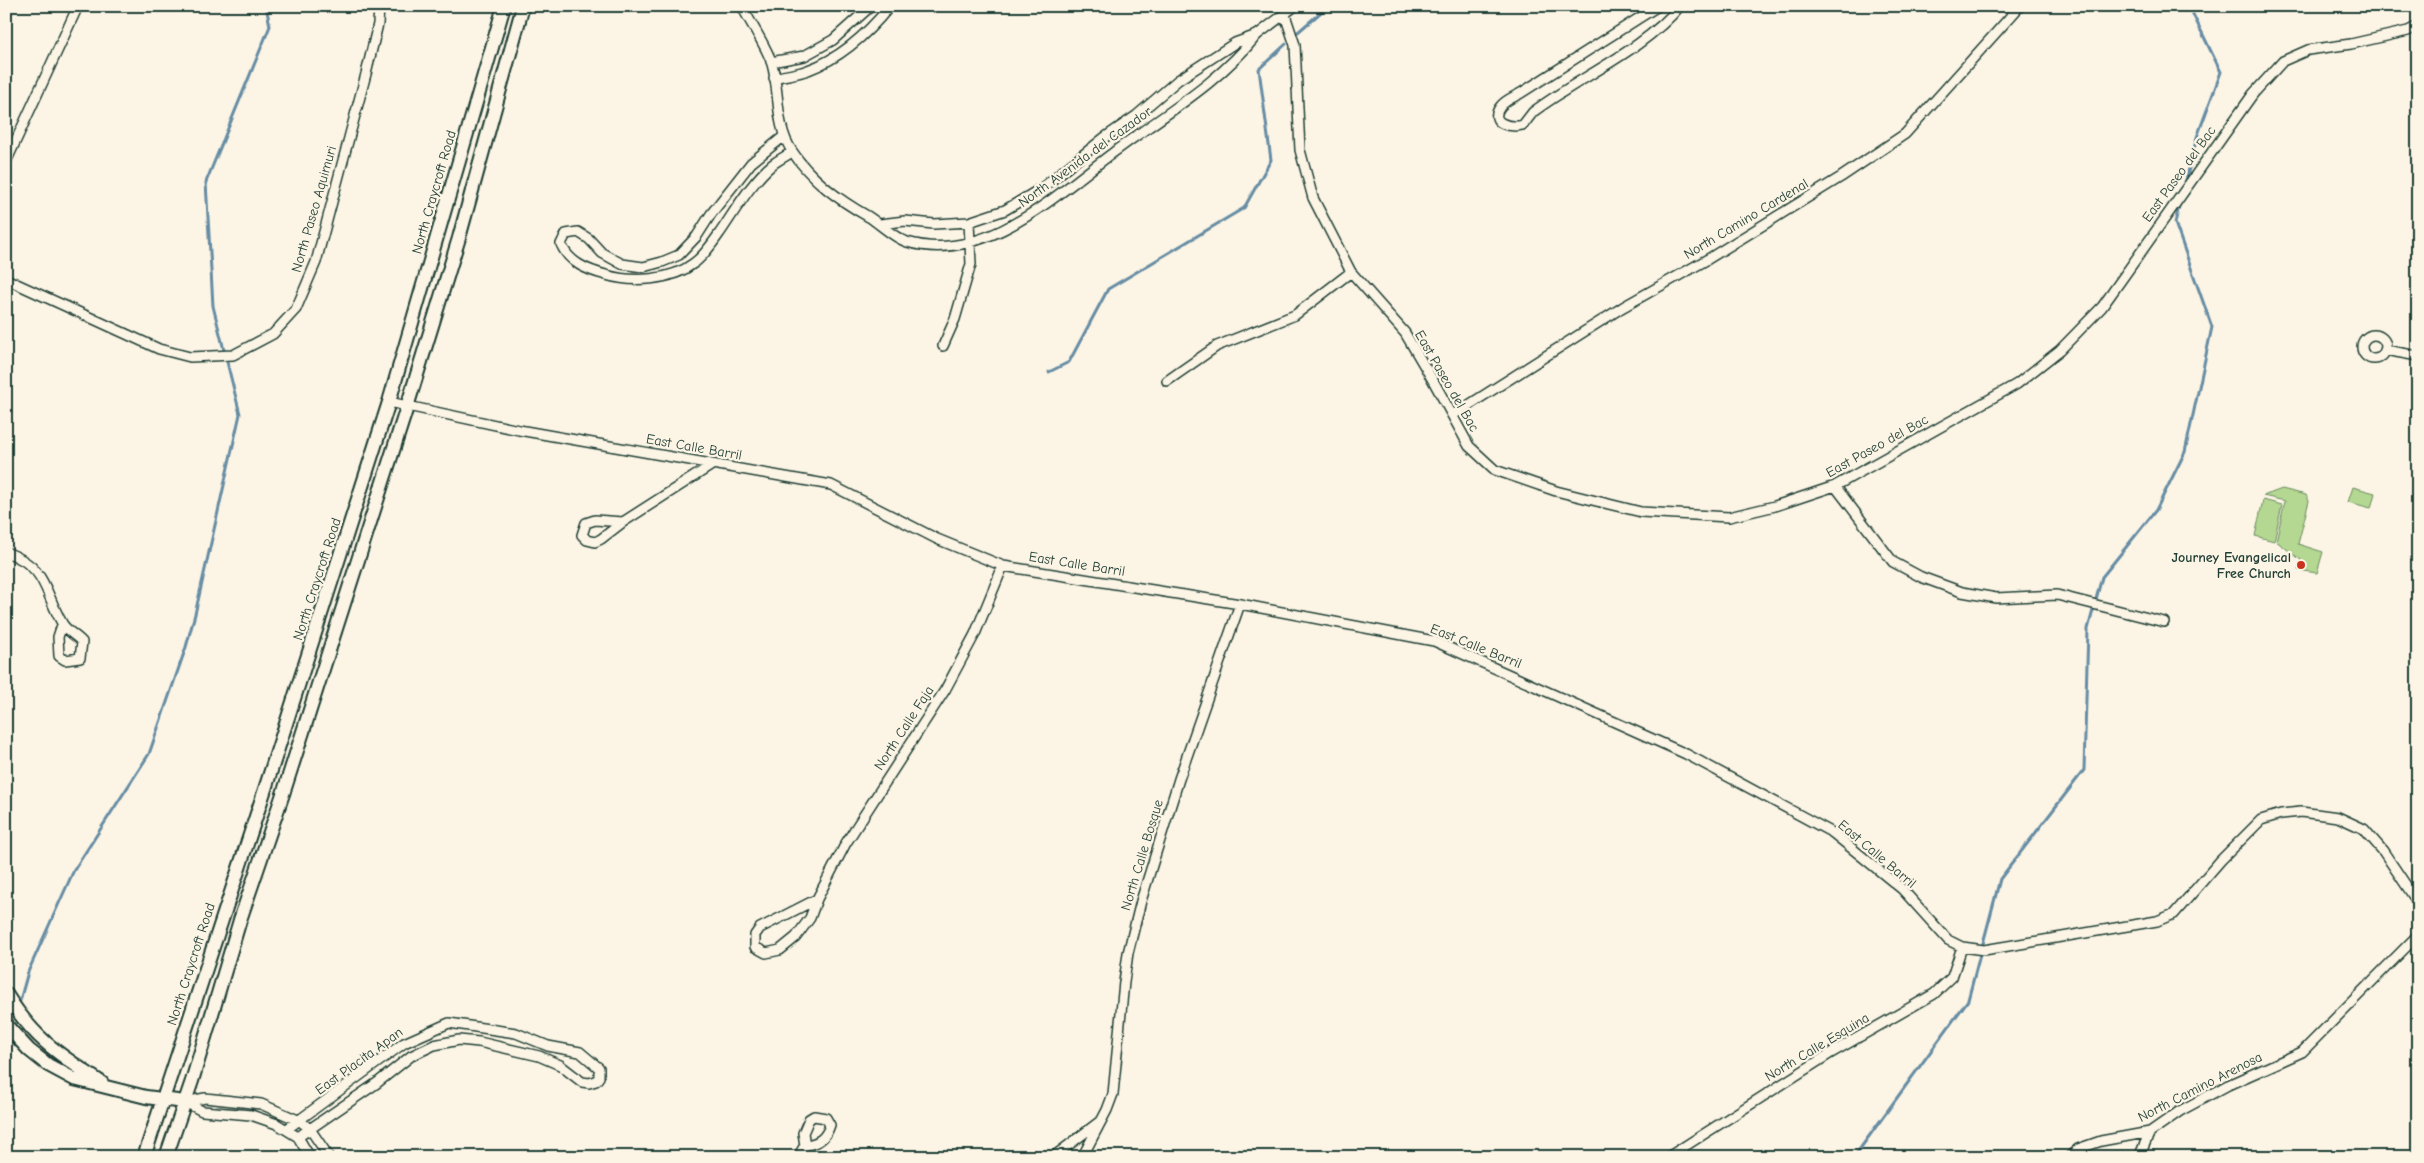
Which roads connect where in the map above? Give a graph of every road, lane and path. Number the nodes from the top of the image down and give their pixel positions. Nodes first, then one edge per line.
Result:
1 (78, 6) edge
2 (379, 6) edge
3 (504, 6) edge
4 (523, 6) edge
5 (742, 6) edge
6 (871, 6) edge
7 (890, 6) edge
8 (1295, 6) edge
9 (1658, 6) edge
10 (1680, 6) edge
11 (2020, 6) edge
12 (1285, 15) junction
13 (2418, 26) edge
14 (1257, 35) junction
15 (771, 62) junction
16 (774, 78) junction
17 (783, 137) junction
18 (792, 152) junction
19 (6, 162) edge
20 (969, 222) junction
21 (880, 224) junction
22 (971, 242) junction
23 (1351, 272) junction
24 (6, 279) edge
25 (943, 346) dead end
26 (2386, 350) dead end
27 (2418, 356) edge
28 (1167, 380) dead end
29 (389, 402) junction
30 (408, 407) junction
31 (1452, 415) junction
32 (712, 464) junction
33 (1835, 486) junction
34 (623, 522) dead end
35 (6, 552) edge
36 (1003, 566) junction
37 (1240, 604) junction
38 (2164, 622) dead end
39 (62, 624) dead end
40 (817, 899) junction
41 (2418, 903) edge
42 (2418, 935) edge
43 (1962, 947) junction
44 (6, 994) edge
45 (6, 1025) edge
46 (108, 1087) junction
47 (163, 1100) junction
48 (185, 1102) junction
49 (300, 1121) junction
50 (1102, 1121) junction
51 (287, 1129) junction
52 (310, 1129) junction
53 (2150, 1132) junction
54 (298, 1138) junction
55 (805, 1144) dead end
56 (144, 1157) edge
57 (166, 1157) edge
58 (310, 1157) edge
59 (329, 1157) edge
60 (798, 1157) edge
61 (1053, 1157) edge
62 (1080, 1157) edge
63 (1668, 1157) edge
64 (2068, 1157) edge
65 (2139, 1157) edge

1 - 19 street
2 - 24 street, North Paseo Aquimuri
3 - 29 main road, North Craycroft Road
4 - 30 main road
5 - 15 street, North Avenida del Cazador
6 - 15 street
7 - 16 street
8 - 12 street, North Avenida del Cazador
9 - 10 street
11 - 31 street, North Camino Cardenal
12 - 14 street, North Avenida del Cazador
12 - 23 street, East Paseo del Bac
13 - 33 street, East Paseo del Bac
14 - 20 street, North Avenida del Cazador
14 - 22 street, North Avenida del Cazador
15 - 16 street, North Avenida del Cazador
16 - 17 street, North Avenida del Cazador
17 - 18 street, North Avenida del Cazador
17 - 18 street
18 - 21 street, North Avenida del Cazador
20 - 21 street, North Avenida del Cazador
20 - 22 street
21 - 22 street, North Avenida del Cazador
22 - 25 street
23 - 28 street
23 - 31 street, East Paseo del Bac
26 - 27 street
29 - 30 street, East Calle Barril
29 - 47 main road, North Craycroft Road
30 - 32 street, East Calle Barril
30 - 48 main road
31 - 33 street, East Paseo del Bac
32 - 34 street
32 - 36 street, East Calle Barril
33 - 38 street
35 - 39 street
36 - 37 street, East Calle Barril
36 - 40 street, North Calle Faja
37 - 43 street, East Calle Barril
37 - 50 street, North Calle Bosque
40 - 40 street, North Calle Faja
41 - 43 street, East Calle Barril
42 - 53 street, North Camino Arenosa
43 - 63 street, North Calle Esquina
44 - 46 main road
45 - 46 main road
46 - 47 main road
47 - 48 main road
47 - 56 main road, North Craycroft Road
48 - 49 street
48 - 51 street
48 - 57 main road
49 - 51 street, East Placita Apan
49 - 52 street
49 - 52 street, East Placita Apan
50 - 61 street
50 - 62 street, North Calle Bosque
51 - 54 street
52 - 54 street, East Placita Apan
52 - 59 street
53 - 64 street, North Camino Arenosa
53 - 65 street
54 - 58 street
55 - 60 street

